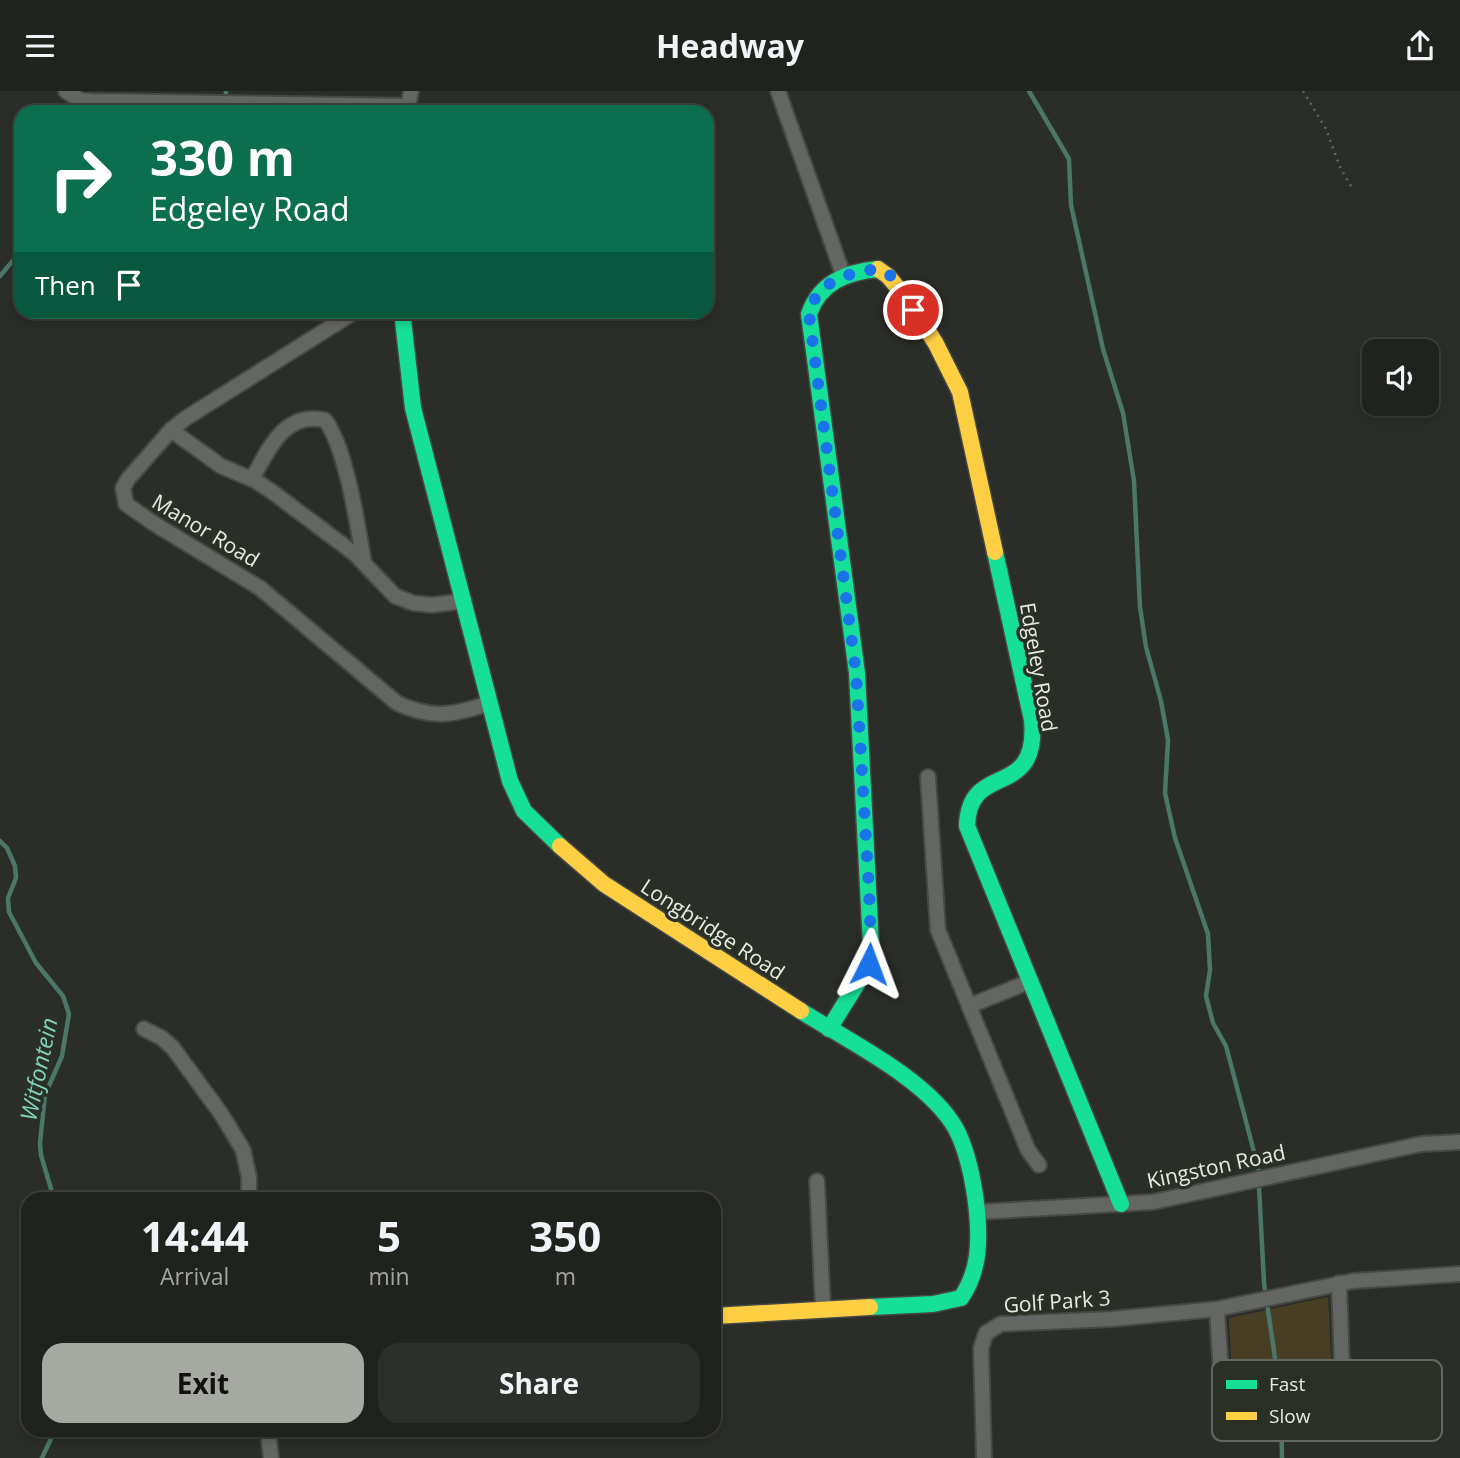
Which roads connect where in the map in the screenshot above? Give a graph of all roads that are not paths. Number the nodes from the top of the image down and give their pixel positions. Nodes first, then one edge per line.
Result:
1 (65, 91) edge
2 (778, 91) edge
3 (409, 103) edge
4 (844, 277) junction
5 (343, 319) edge
6 (403, 319) edge
7 (171, 430) junction
8 (252, 479) junction
9 (364, 563) junction
10 (464, 601) junction
11 (490, 703) junction
12 (928, 777) dead end
13 (1031, 981) junction
14 (969, 1006) junction
15 (144, 1029) dead end
16 (829, 1029) junction
17 (1460, 1142) edge
18 (1039, 1165) dead end
19 (817, 1181) dead end
20 (249, 1192) edge
21 (1121, 1204) junction
22 (978, 1212) junction
23 (1460, 1274) edge
24 (1339, 1283) junction
25 (823, 1309) junction
26 (1217, 1309) junction
27 (721, 1316) edge
28 (1220, 1360) edge
29 (1342, 1360) edge
30 (269, 1437) edge
31 (271, 1458) edge
32 (984, 1458) edge

1 - 3 street
2 - 4 street
4 - 13 street, Edgeley Road
4 - 16 street, Edgeley Road
5 - 7 street, Manor Road
6 - 10 street, Longbridge Road
7 - 8 street
7 - 11 street, Manor Road
8 - 9 street
8 - 9 street
9 - 10 street
10 - 11 street, Longbridge Road
11 - 16 street, Longbridge Road
12 - 14 street
13 - 14 street
13 - 21 street, Edgeley Road
14 - 18 street
15 - 20 street
16 - 22 street, Longbridge Road
17 - 21 street, Kingston Road
19 - 25 street
21 - 22 street, Kingston Road
22 - 25 street, Longbridge Road
23 - 24 street, Golf Park 3
24 - 26 street, Golf Park 3
24 - 29 street
25 - 27 street, Longbridge Road
26 - 28 street
26 - 32 street, Golf Park 3
30 - 31 street

